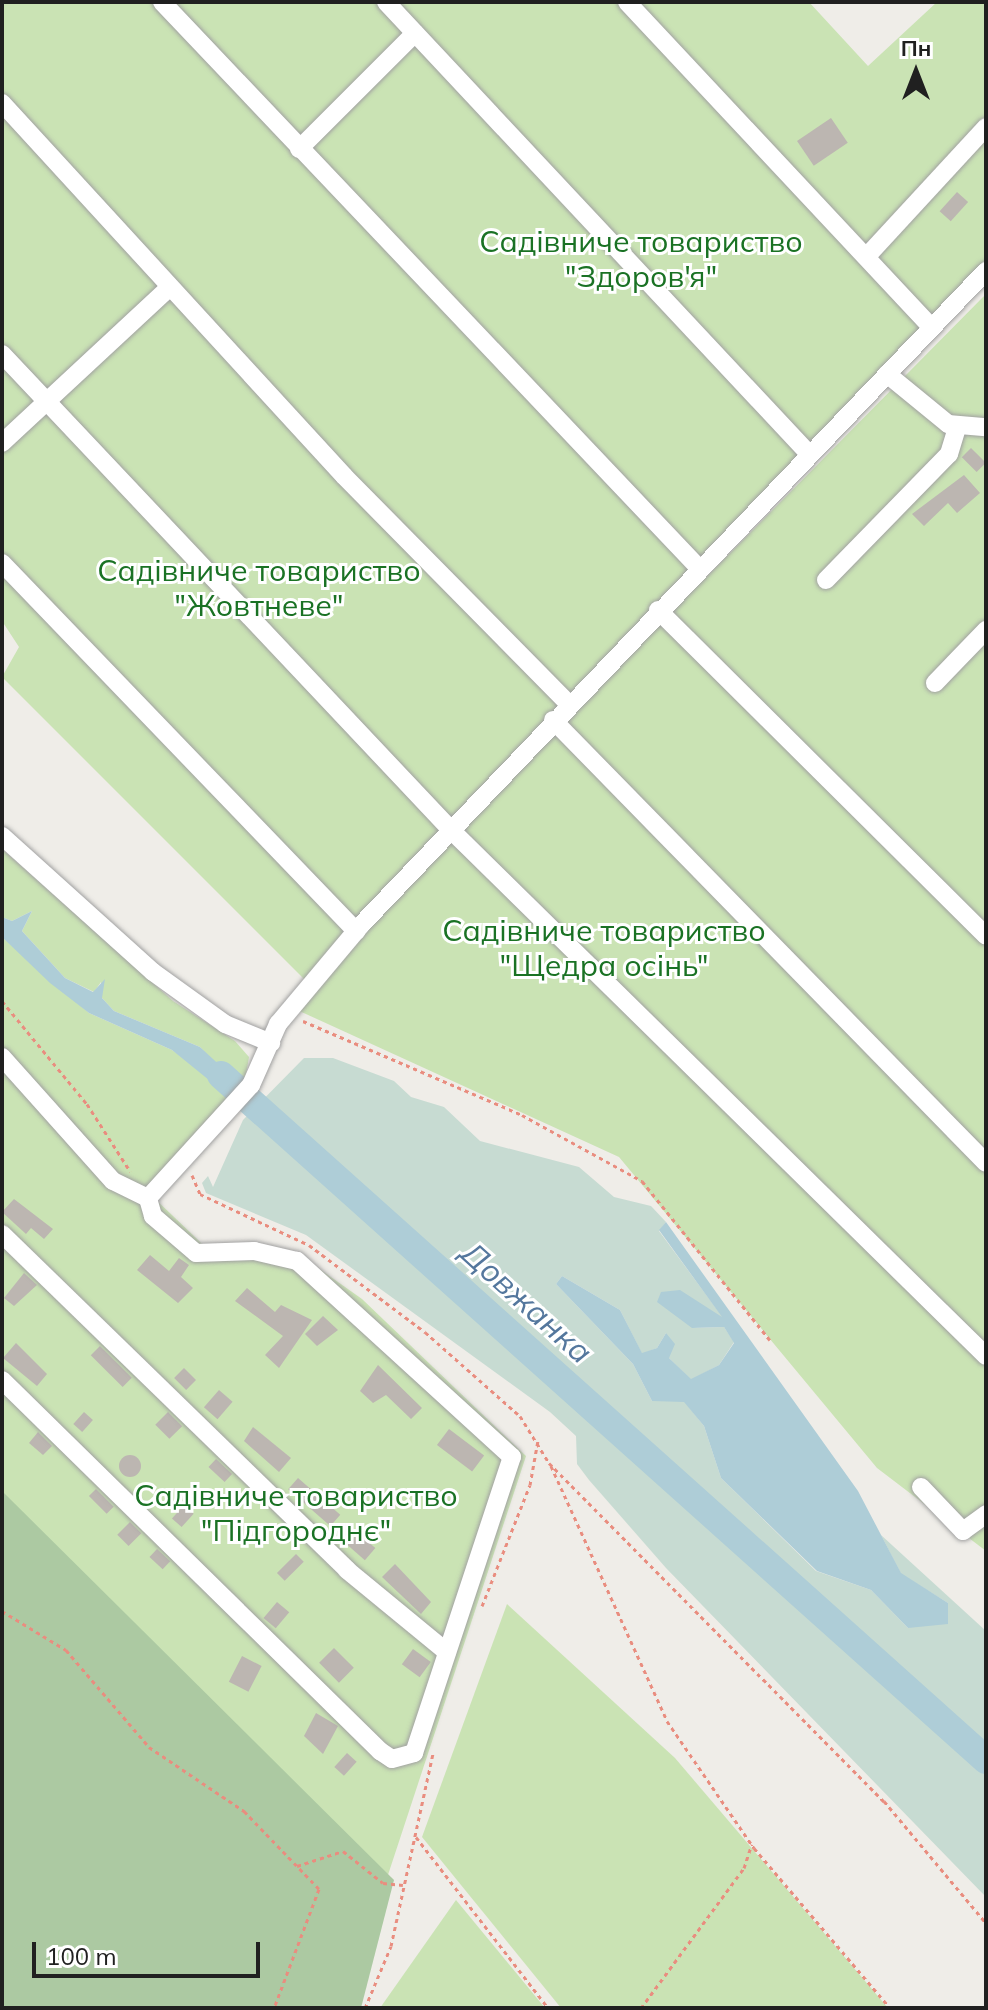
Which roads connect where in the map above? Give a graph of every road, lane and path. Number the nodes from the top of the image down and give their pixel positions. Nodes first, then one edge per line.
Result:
1 (162, 2) edge
2 (386, 2) edge
3 (627, 2) edge
4 (415, 33) junction
5 (2, 103) edge
6 (986, 127) edge
7 (299, 149) junction
8 (868, 255) junction
9 (982, 283) edge
10 (170, 287) junction
11 (932, 328) junction
12 (2, 354) edge
13 (887, 374) junction
14 (47, 402) junction
15 (957, 427) junction
16 (986, 427) edge
17 (2, 443) edge
18 (810, 455) junction
19 (2, 563) edge
20 (699, 568) junction
21 (826, 580) dead end
22 (658, 610) junction
23 (986, 630) edge
24 (935, 683) dead end
25 (569, 704) junction
26 (553, 720) junction
27 (451, 830) junction
28 (2, 836) edge
29 (356, 931) junction
30 (986, 936) edge
31 (2, 1001) edge
32 (288, 1011) junction
33 (271, 1043) junction
34 (2, 1057) edge
35 (190, 1157) junction
36 (986, 1163) edge
37 (148, 1198) junction
38 (2, 1234) edge
39 (770, 1340) dead end
40 (986, 1356) edge
41 (2, 1380) edge
42 (538, 1440) junction
43 (549, 1463) junction
44 (921, 1487) dead end
45 (986, 1514) edge
46 (2, 1611) edge
47 (476, 1621) dead end
48 (447, 1652) junction
49 (433, 1751) dead end
50 (414, 1836) junction
51 (752, 1844) junction
52 (297, 1866) junction
53 (404, 1885) junction
54 (986, 1923) edge
55 (274, 2008) edge
56 (365, 2008) edge
57 (548, 2008) edge
58 (641, 2008) edge
59 (890, 2008) edge

1 - 7 street
2 - 4 street
3 - 8 street
4 - 7 street
4 - 18 street
5 - 10 street
6 - 8 street
7 - 20 street
8 - 11 street
9 - 11 street
10 - 14 street
10 - 25 street
11 - 13 street
12 - 14 street
13 - 15 street
13 - 18 street
14 - 17 street
14 - 27 street
15 - 16 street
15 - 21 street
18 - 20 street
19 - 29 street
20 - 22 street
22 - 25 street
22 - 30 street
23 - 24 street
25 - 26 street
26 - 27 street
26 - 36 street
27 - 29 street
27 - 40 street
28 - 33 street
29 - 32 street
31 - 37 path
32 - 33 street
32 - 39 path
33 - 35 street
34 - 37 street
35 - 37 street
35 - 42 path
37 - 48 street
38 - 48 street
41 - 48 street
42 - 43 path
42 - 47 path
43 - 51 path
43 - 54 path
44 - 45 street
46 - 52 path
49 - 50 path
50 - 53 path
50 - 57 path
51 - 58 path
51 - 59 path
52 - 53 path
52 - 55 path
53 - 56 path

